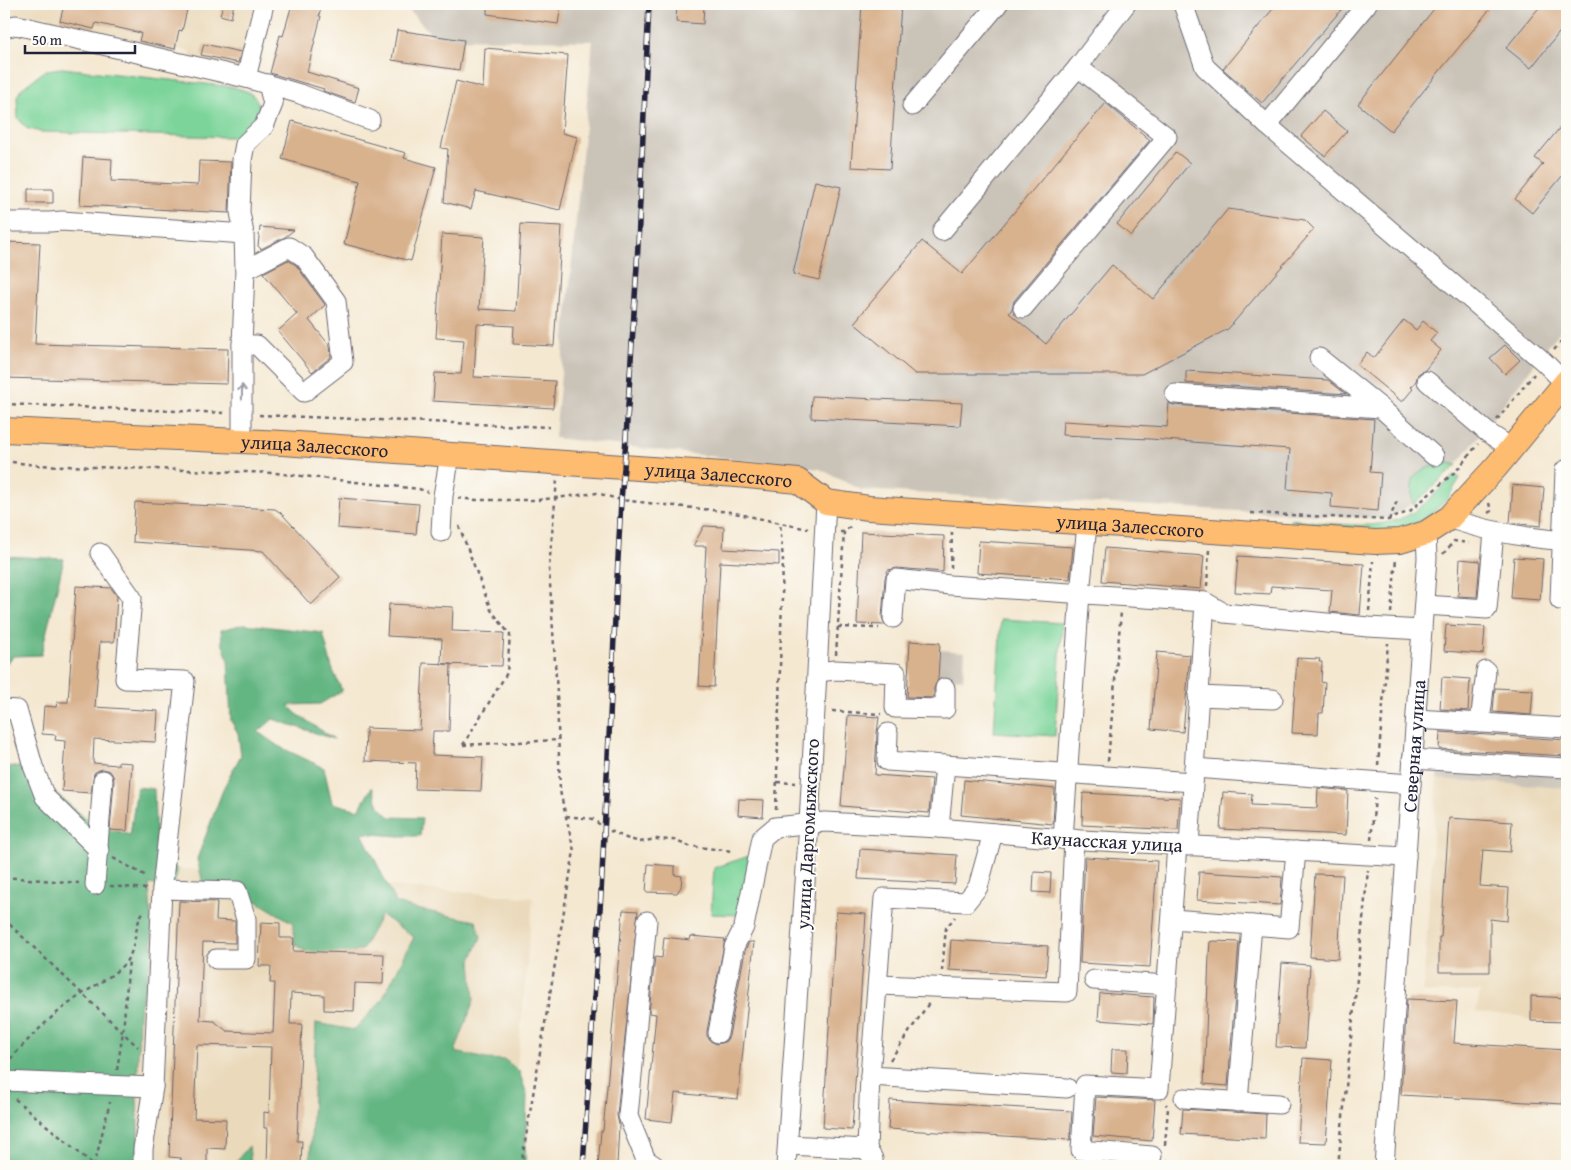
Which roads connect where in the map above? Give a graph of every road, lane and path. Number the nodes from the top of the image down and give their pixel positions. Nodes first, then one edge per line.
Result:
1 (264, 4) edge
2 (998, 4) edge
3 (1126, 4) edge
4 (1183, 4) edge
5 (1367, 4) edge
6 (4, 28) edge
7 (1078, 66) junction
8 (246, 78) junction
9 (268, 84) junction
10 (912, 106) dead end
11 (370, 120) dead end
12 (1267, 126) junction
13 (4, 222) edge
14 (942, 231) dead end
15 (244, 234) junction
16 (245, 270) junction
17 (1023, 308) dead end
18 (1567, 335) edge
19 (242, 345) junction
20 (1319, 358) dead end
21 (1544, 362) junction
22 (1427, 381) dead end
23 (1566, 382) edge
24 (1175, 394) dead end
25 (4, 404) edge
26 (1380, 408) junction
27 (241, 414) junction
28 (550, 426) dead end
29 (4, 430) edge
30 (1487, 432) junction
31 (242, 440) junction
32 (1511, 448) junction
33 (450, 455) junction
34 (1434, 456) dead end
35 (558, 463) junction
36 (1565, 470) dead end
37 (826, 502) junction
38 (1250, 513) dead end
39 (1449, 518) junction
40 (457, 521) dead end
41 (780, 522) dead end
42 (952, 525) dead end
43 (440, 532) dead end
44 (1494, 532) junction
45 (1426, 533) junction
46 (1086, 535) dead end
47 (1210, 541) dead end
48 (1564, 541) edge
49 (100, 553) dead end
50 (950, 585) junction
51 (1080, 593) junction
52 (1121, 596) junction
53 (1560, 600) dead end
54 (1206, 602) junction
55 (1424, 605) junction
56 (893, 618) joint
57 (838, 627) dead end
58 (1422, 630) junction
59 (1486, 671) dead end
60 (818, 672) junction
61 (945, 688) dead end
62 (1198, 696) junction
63 (1273, 699) dead end
64 (4, 709) edge
65 (832, 711) dead end
66 (1416, 719) junction
67 (1480, 722) junction
68 (1567, 728) edge
69 (888, 733) joint
70 (558, 740) junction
71 (1412, 759) junction
72 (944, 765) junction
73 (1567, 768) edge
74 (1067, 773) junction
75 (1108, 775) junction
76 (1193, 775) junction
77 (103, 780) dead end
78 (1411, 784) junction
79 (566, 816) junction
80 (809, 823) junction
81 (775, 827) junction
82 (939, 828) junction
83 (993, 833) junction
84 (1069, 839) junction
85 (1183, 845) junction
86 (98, 850) junction
87 (733, 851) dead end
88 (1296, 851) junction
89 (1406, 857) junction
90 (4, 877) edge
91 (95, 885) junction
92 (162, 887) junction
93 (144, 911) dead end
94 (4, 919) edge
95 (1172, 919) junction
96 (647, 921) dead end
97 (1252, 925) junction
98 (129, 957) junction
99 (216, 959) dead end
100 (1094, 980) dead end
101 (878, 985) junction
102 (1167, 985) junction
103 (82, 994) junction
104 (123, 1032) junction
105 (718, 1033) dead end
106 (154, 1062) junction
107 (4, 1066) edge
108 (870, 1076) junction
109 (114, 1086) junction
110 (152, 1087) junction
111 (1067, 1088) dead end
112 (8, 1089) edge
113 (1159, 1089) junction
114 (1184, 1098) dead end
115 (1238, 1102) junction
116 (1279, 1104) dead end
117 (788, 1145) junction
118 (1160, 1153) junction
119 (870, 1158) edge
120 (94, 1166) edge
121 (143, 1166) edge
122 (521, 1166) edge
123 (655, 1166) edge
124 (786, 1166) edge
125 (1171, 1166) edge
126 (1384, 1166) edge

1 - 8 street
2 - 10 street
3 - 7 street
4 - 12 street
5 - 12 street
6 - 8 street
7 - 14 street
7 - 17 street
8 - 9 street
9 - 11 street
9 - 15 street
12 - 21 street
13 - 15 street
15 - 16 street
16 - 19 street
16 - 19 street
18 - 21 path
27 -> 19 street
20 - 26 street
21 - 23 street
21 - 30 path
22 - 30 street
23 - 32 main road
24 - 26 street
25 - 27 path
26 - 34 street
27 - 28 path
27 - 31 street
29 - 31 main road, улица Залесского
30 - 32 street
30 - 38 path
31 - 33 main road, улица Залесского
32 - 39 main road
33 - 35 main road, улица Залесского
33 - 43 street
35 - 37 main road, улица Залесского
35 - 70 path
36 - 48 street
37 - 45 main road, улица Залесского
37 - 60 street, улица Даргомыжского
39 - 44 street
39 - 45 main road
40 - 70 path
41 - 81 path
42 - 50 path
44 - 48 street
44 - 55 street
45 - 55 street, Северная улица
46 - 51 street
47 - 54 path
48 - 53 street
49 - 92 street
50 - 51 street
50 - 56 street
51 - 52 street
51 - 74 street
52 - 54 street
52 - 75 path
54 - 58 street
54 - 62 street
55 - 58 street, Северная улица
56 - 57 path
58 - 66 street, Северная улица
59 - 67 street
60 - 61 street
60 - 80 street, улица Даргомыжского
62 - 63 street
62 - 76 street
64 - 86 street
65 - 69 path
66 - 67 street
66 - 71 street, Северная улица
67 - 68 street
69 - 72 street
70 - 79 path
71 - 73 street
71 - 78 street, Северная улица
72 - 74 street
72 - 82 street
74 - 75 street
74 - 84 street
75 - 76 street
76 - 78 street
76 - 85 street
77 - 86 street
78 - 89 street, Северная улица
79 - 87 path
79 - 122 path
80 - 81 street, Каунасская улица
80 - 82 street, Каунасская улица
80 - 117 street, улица Даргомыжского
81 - 105 street
82 - 83 street, Каунасская улица
83 - 84 street, Каунасская улица
83 - 101 street
84 - 85 street, Каунасская улица
84 - 101 street
85 - 88 street, Каунасская улица
85 - 95 street
86 - 91 street
86 - 92 path
88 - 89 street, Каунасская улица
88 - 97 street
89 - 126 street, Северная улица
90 - 91 path
91 - 92 path
92 - 99 street
92 - 106 street
93 - 98 path
94 - 103 path
95 - 97 street
95 - 102 street
96 - 123 street
97 - 115 street
98 - 103 path
98 - 104 path
100 - 102 street
101 - 108 street
102 - 113 street
103 - 104 path
103 - 107 path
104 - 106 path
104 - 109 path
106 - 110 street
108 - 111 street
108 - 119 street
109 - 110 street
109 - 112 street
109 - 120 path
110 - 121 street
112 - 120 path
113 - 118 path
113 - 118 street
114 - 115 street
115 - 116 street
117 - 119 street
117 - 124 street, улица Даргомыжского
118 - 125 path

